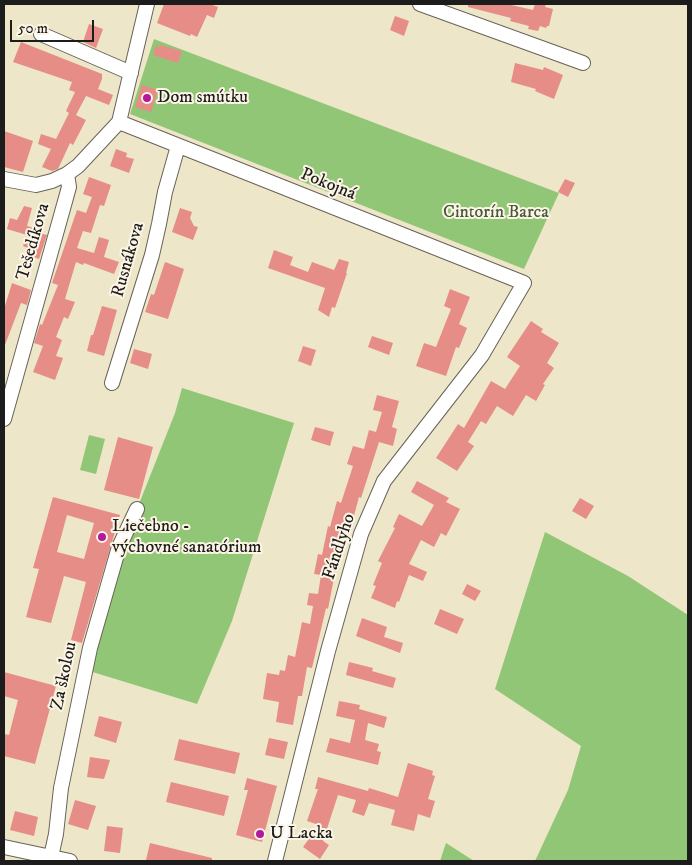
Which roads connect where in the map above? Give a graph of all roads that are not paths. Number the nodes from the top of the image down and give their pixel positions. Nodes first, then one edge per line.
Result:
1 (147, 4) edge
2 (420, 4) edge
3 (41, 34) dead end
4 (582, 64) dead end
5 (131, 73) junction
6 (118, 122) junction
7 (178, 146) junction
8 (67, 174) junction
9 (4, 179) edge
10 (524, 283) joint
11 (112, 383) dead end
12 (4, 419) edge
13 (137, 509) dead end
14 (4, 847) edge
15 (51, 857) junction
16 (70, 861) edge
17 (276, 861) edge

1 - 5 street
2 - 4 street
3 - 5 street
5 - 6 street
6 - 7 street, Pokojná
6 - 8 street
7 - 10 street, Pokojná
7 - 11 street, Rusnákova
8 - 9 street
8 - 12 street, Tešedíkova
10 - 17 street, Fándlyho
13 - 15 street, Za školou
14 - 15 street
15 - 16 street

